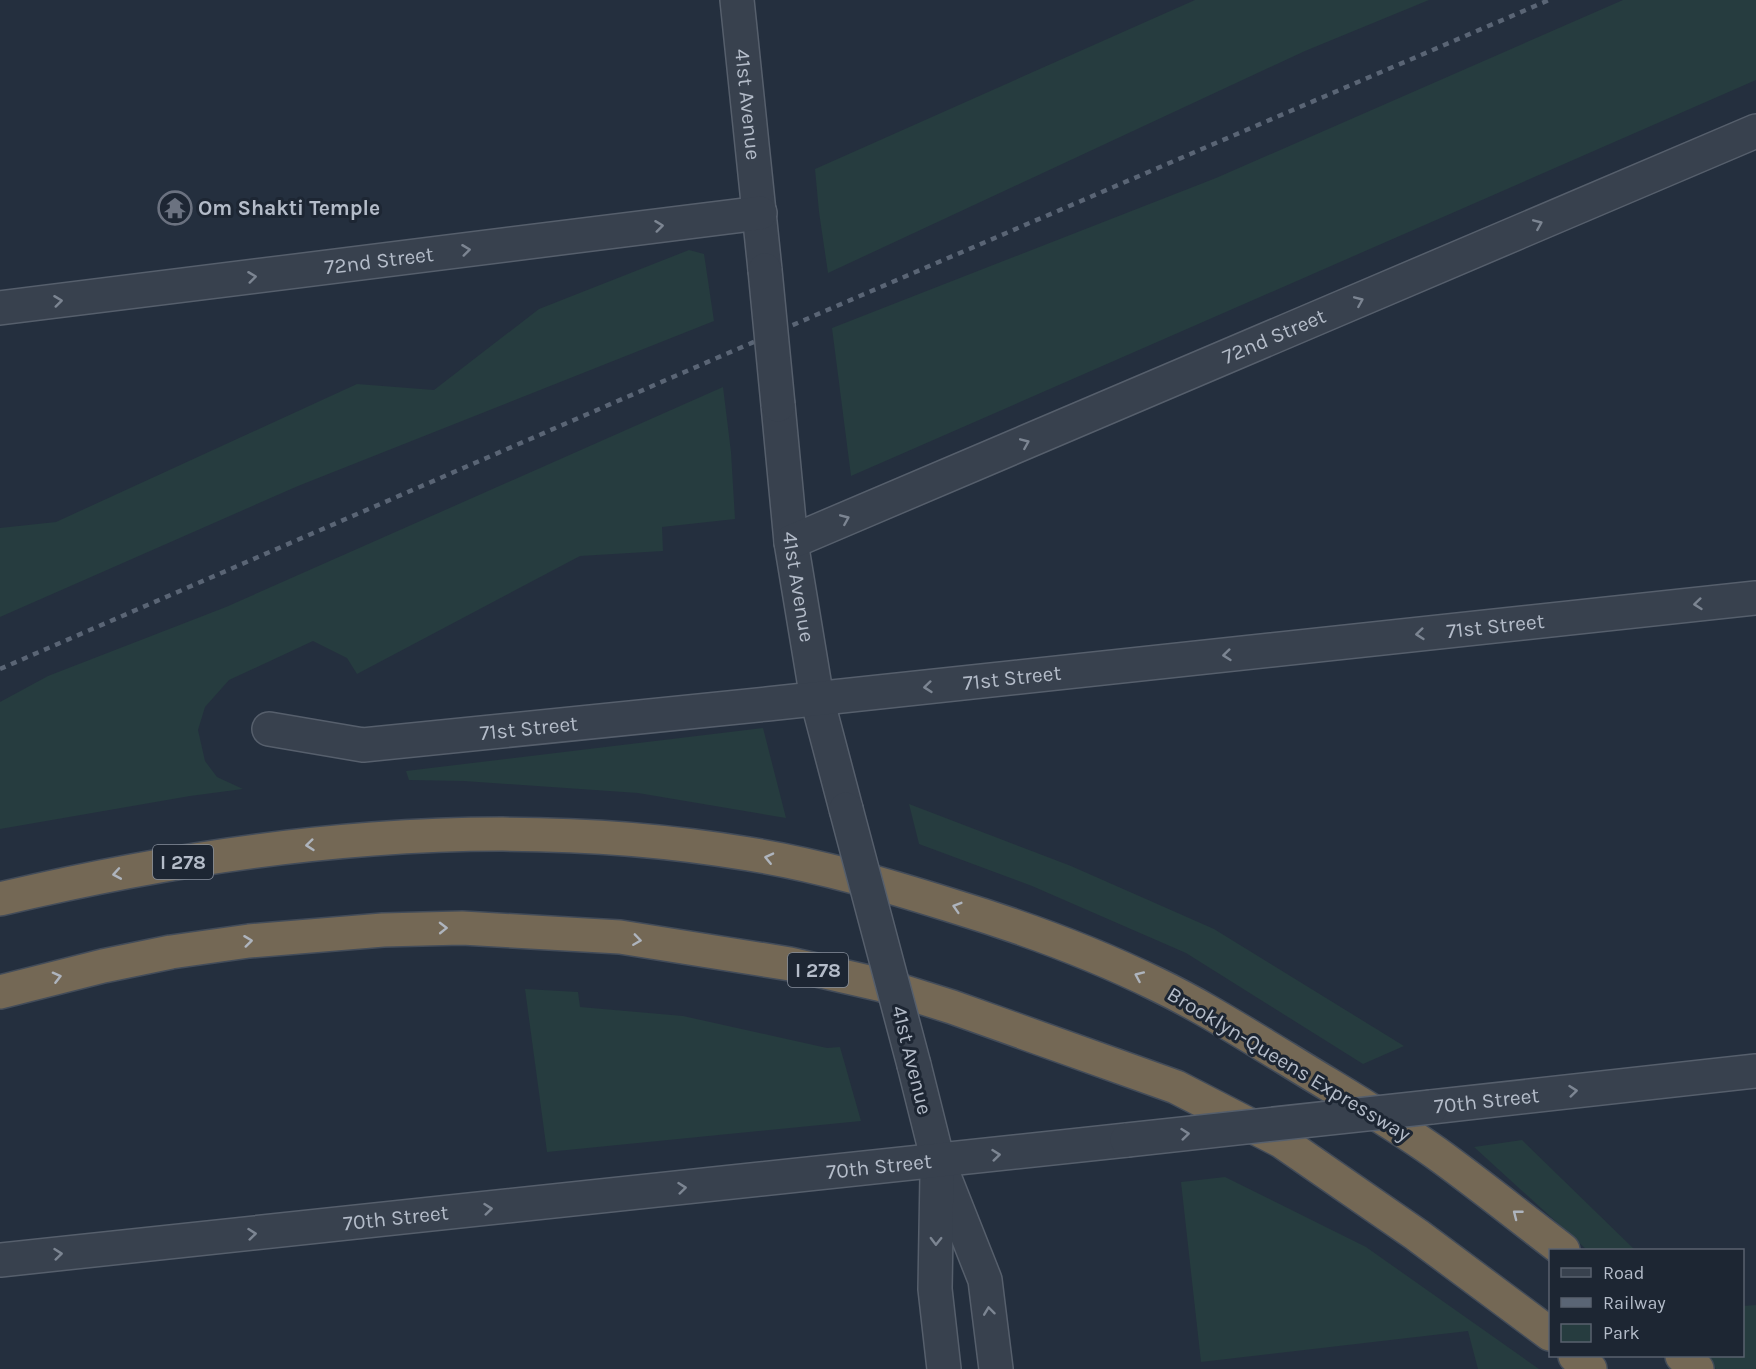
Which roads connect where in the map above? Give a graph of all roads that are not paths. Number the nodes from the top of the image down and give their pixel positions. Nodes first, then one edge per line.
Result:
1 (737, 0) edge
2 (1756, 131) edge
3 (760, 213) junction
4 (0, 308) edge
5 (791, 542) junction
6 (1756, 598) edge
7 (817, 699) junction
8 (268, 729) dead end
9 (0, 899) edge
10 (0, 992) edge
11 (1756, 1071) edge
12 (938, 1161) junction
13 (1560, 1249) edge
14 (0, 1260) edge
15 (1549, 1333) edge
16 (1576, 1357) edge
17 (1683, 1357) edge
18 (944, 1369) edge
19 (996, 1369) edge
20 (1590, 1369) edge
21 (1697, 1369) edge

1 - 3 street, 41st Avenue
5 -> 2 street, 72nd Street
4 -> 3 street, 72nd Street
3 - 5 street, 41st Avenue, bridge
5 - 7 street, 41st Avenue
6 -> 7 street, 71st Street
7 - 8 street, 71st Street
7 - 12 street, 41st Avenue, bridge
13 -> 9 highway, Brooklyn-Queens Expressway / I 278
10 -> 15 highway, I 278
12 -> 11 street, 70th Street, bridge
14 -> 12 street, 70th Street
12 -> 18 street, 41st Avenue
19 -> 12 street, 41st Avenue
16 - 20 highway
17 - 21 highway

